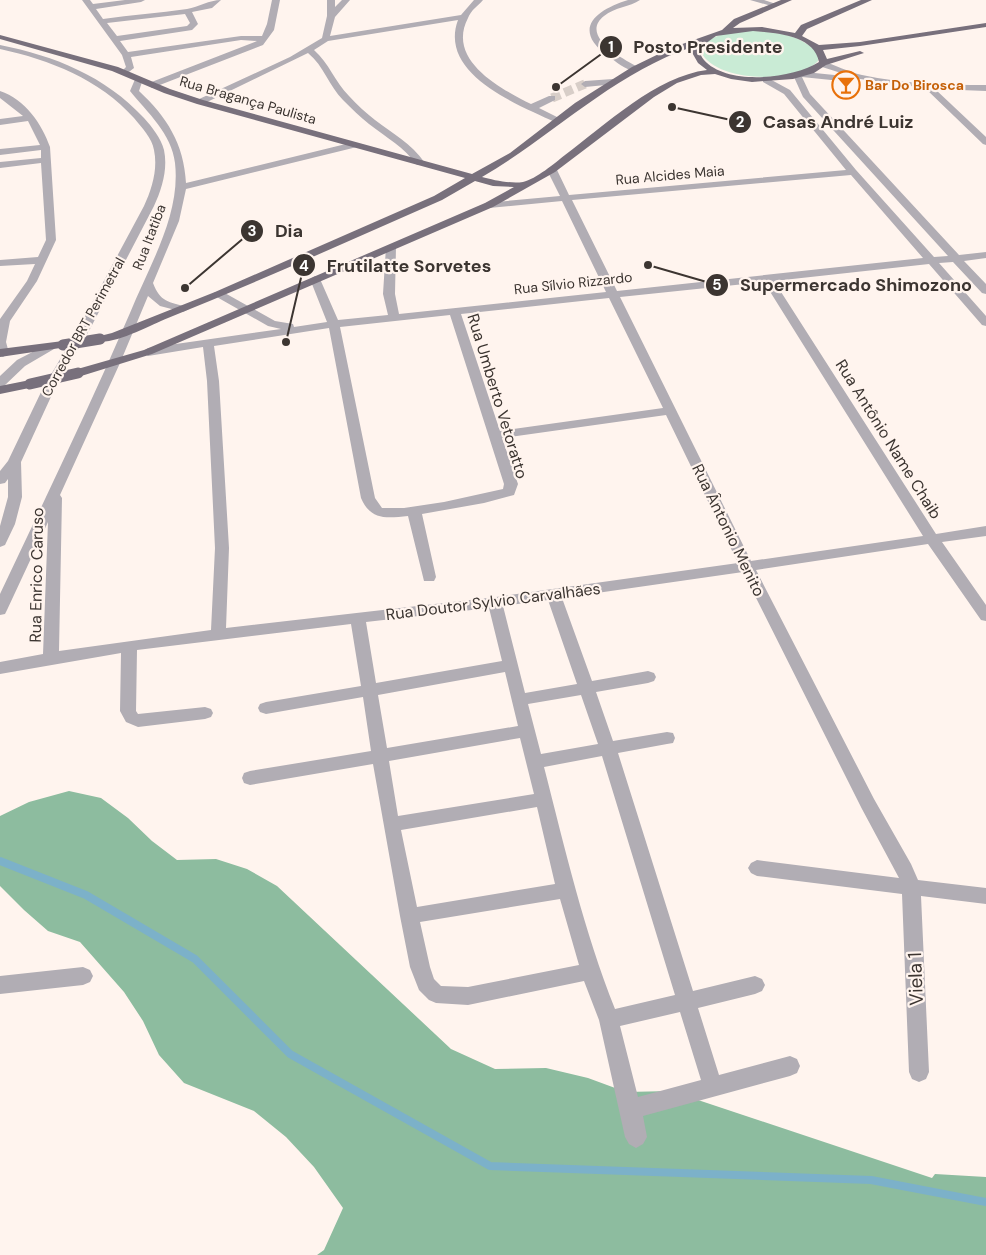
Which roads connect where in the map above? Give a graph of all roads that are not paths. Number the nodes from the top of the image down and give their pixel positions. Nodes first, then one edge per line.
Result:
1 (86, 0) edge
2 (141, 0) edge
3 (217, 0) edge
4 (276, 0) edge
5 (331, 0) edge
6 (346, 0) edge
7 (479, 0) edge
8 (636, 0) edge
9 (754, 0) edge
10 (788, 0) edge
11 (868, 0) edge
12 (774, 5) junction
13 (91, 7) junction
14 (188, 11) junction
15 (331, 16) junction
16 (463, 17) junction
17 (103, 21) junction
18 (986, 25) edge
19 (722, 32) junction
20 (986, 34) edge
21 (798, 37) junction
22 (0, 38) edge
23 (116, 39) junction
24 (265, 39) junction
25 (326, 39) junction
26 (700, 41) junction
27 (0, 47) edge
28 (818, 48) junction
29 (309, 50) junction
30 (128, 59) junction
31 (822, 64) junction
32 (115, 68) junction
33 (635, 69) junction
34 (717, 71) junction
35 (125, 72) junction
36 (801, 76) junction
37 (140, 79) junction
38 (766, 80) junction
39 (613, 82) junction
40 (585, 84) tunnel mouth
41 (916, 84) junction
42 (152, 85) junction
43 (927, 86) junction
44 (986, 88) edge
45 (0, 94) edge
46 (552, 98) tunnel mouth
47 (200, 102) junction
48 (531, 108) junction
49 (32, 118) junction
50 (558, 120) junction
51 (0, 122) edge
52 (986, 142) edge
53 (354, 145) junction
54 (45, 147) junction
55 (0, 152) edge
56 (46, 160) junction
57 (420, 163) junction
58 (0, 165) edge
59 (552, 170) junction
60 (853, 172) junction
61 (474, 178) junction
62 (527, 185) junction
63 (181, 187) junction
64 (565, 198) junction
65 (490, 205) junction
66 (391, 247) junction
67 (986, 255) edge
68 (957, 258) junction
69 (43, 260) junction
70 (932, 261) junction
71 (0, 262) edge
72 (767, 278) junction
73 (315, 279) junction
74 (148, 282) junction
75 (986, 291) edge
76 (219, 294) junction
77 (613, 294) junction
78 (16, 302) junction
79 (183, 309) junction
80 (248, 310) junction
81 (454, 311) junction
82 (0, 313) edge
83 (394, 318) junction
84 (986, 323) edge
85 (334, 324) junction
86 (313, 328) junction
87 (126, 331) junction
88 (226, 339) junction
89 (208, 342) junction
90 (50, 347) junction
91 (148, 352) junction
92 (1, 356) edge
93 (114, 363) junction
94 (0, 383) edge
95 (0, 390) edge
96 (670, 411) junction
97 (496, 435) junction
98 (14, 462) junction
99 (0, 480) edge
100 (56, 491) junction
101 (414, 510) junction
102 (986, 531) edge
103 (932, 539) junction
104 (0, 542) edge
105 (747, 568) junction
106 (430, 577) dead end
107 (553, 594) junction
108 (495, 602) junction
109 (0, 610) edge
110 (986, 616) edge
111 (358, 618) junction
112 (218, 635) junction
113 (129, 647) junction
114 (51, 659) junction
115 (509, 666) junction
116 (0, 668) edge
117 (648, 677) dead end
118 (587, 688) junction
119 (369, 690) junction
120 (518, 700) junction
121 (266, 708) dead end
122 (205, 713) dead end
123 (526, 731) junction
124 (667, 738) dead end
125 (608, 749) junction
126 (381, 757) junction
127 (534, 762) junction
128 (250, 778) dead end
129 (543, 798) junction
130 (391, 824) junction
131 (757, 868) dead end
132 (911, 886) junction
133 (566, 890) junction
134 (986, 896) edge
135 (409, 916) junction
136 (590, 971) junction
137 (83, 976) dead end
138 (755, 984) dead end
139 (0, 985) edge
140 (686, 1001) junction
141 (608, 1020) junction
142 (790, 1066) dead end
143 (919, 1072) dead end
144 (713, 1087) junction
145 (631, 1109) junction
146 (636, 1137) dead end

1 - 13 street
2 - 13 street
3 - 14 street
4 - 24 street
5 - 15 street
6 - 15 street
7 - 16 street
8 - 33 street
9 - 12 street
10 - 12 main road
11 - 21 main road
12 - 19 main road
13 - 17 street
14 - 17 street
14 - 23 street
15 - 25 street
16 - 25 street
16 - 48 street
17 - 23 street
18 - 28 main road
19 - 21 main road
19 - 26 main road
20 - 31 main road
21 - 28 main road
22 - 32 main road, Rua Bragança Paulista
23 - 30 street
24 - 30 street
24 - 42 street
25 - 29 street
26 - 33 main road
26 - 34 main road
27 - 98 street, Corredor BRT Perimetral
28 - 31 main road
29 - 47 street
29 - 57 street
30 - 32 street
30 - 35 street
31 - 36 main road
31 - 41 street
32 - 35 main road, Rua Bragança Paulista
33 - 39 main road
34 - 38 main road
34 - 59 main road
35 - 37 main road, Rua Bragança Paulista
36 - 38 main road
36 - 41 street
36 - 68 street
37 - 42 main road, Rua Bragança Paulista
37 - 63 street, Rua Itatiba
38 - 60 street
39 - 40 street
39 - 50 main road
41 - 43 street
42 - 47 main road, Rua Bragança Paulista
43 - 44 street
43 - 52 street
45 - 49 street
46 - 48 street
47 - 53 main road, Rua Bragança Paulista
48 - 50 street
49 - 51 street
49 - 54 street
50 - 61 main road
53 - 57 main road, Rua Bragança Paulista
53 - 63 street
54 - 55 street
54 - 56 street
56 - 58 street
56 - 69 street
57 - 61 main road, Rua Bragança Paulista
59 - 62 main road
59 - 64 street, Rua Ântonio Menito
60 - 64 street, Rua Alcides Maia
60 - 70 street
61 - 62 main road, Rua Bragança Paulista
61 - 76 main road
62 - 65 main road
63 - 74 street, Rua Itatiba
64 - 65 street, Rua Alcides Maia
64 - 77 street, Rua Ântonio Menito
65 - 66 main road
66 - 73 main road
66 - 83 street
67 - 68 street, Rua Sílvio Rizzardo
68 - 70 street, Rua Sílvio Rizzardo
68 - 75 street
69 - 71 street
69 - 78 street
70 - 72 street, Rua Sílvio Rizzardo
70 - 84 street
72 - 77 street, Rua Sílvio Rizzardo
72 - 103 street, Rua Antônio Name Chaib
73 - 80 main road
73 - 85 street
74 - 79 street, Rua Itatiba
74 - 87 street
76 - 79 main road
76 - 80 street, Rua Sílvio Rizzardo
77 - 81 street, Rua Sílvio Rizzardo
77 - 96 street, Rua Ântonio Menito
78 - 82 street
78 - 92 street
79 - 87 main road
80 - 86 street, Rua Sílvio Rizzardo
80 - 88 street
80 - 91 main road
81 - 83 street, Rua Sílvio Rizzardo
81 - 97 street, Rua Umberto Vetoratto
83 - 85 street, Rua Sílvio Rizzardo
85 - 86 street, Rua Sílvio Rizzardo
85 - 101 street, Rua Umberto Vetoratto
86 - 88 street, Rua Sílvio Rizzardo
87 - 90 main road, bridge
87 - 93 street
88 - 89 street, Rua Sílvio Rizzardo
89 - 91 street, Rua Sílvio Rizzardo
89 - 112 street
90 - 92 main road
90 - 94 street
91 - 93 main road
93 - 95 main road, bridge
93 - 100 street
96 - 97 street
96 - 105 street, Rua Ântonio Menito
97 - 101 street, Rua Umberto Vetoratto
98 - 99 street, Corredor BRT Perimetral
98 - 104 street, Corredor BRT Perimetral
100 - 109 street
100 - 114 street, Rua Enrico Caruso
101 - 106 street
102 - 103 street, Rua Doutor Sylvio Carvalhães
103 - 105 street, Rua Doutor Sylvio Carvalhães
103 - 110 street, Rua Antônio Name Chaib
105 - 107 street, Rua Doutor Sylvio Carvalhães
105 - 132 street, Rua Ântonio Menito
107 - 108 street, Rua Doutor Sylvio Carvalhães
107 - 118 street
108 - 111 street, Rua Doutor Sylvio Carvalhães
108 - 115 street
111 - 112 street, Rua Doutor Sylvio Carvalhães
111 - 119 street
112 - 113 street, Rua Doutor Sylvio Carvalhães
113 - 114 street, Rua Doutor Sylvio Carvalhães
113 - 122 street
114 - 116 street, Rua Doutor Sylvio Carvalhães
115 - 119 street
115 - 120 street
117 - 118 street
118 - 120 street
118 - 125 street
119 - 121 street
119 - 126 street
120 - 123 street
123 - 126 street
123 - 127 street
124 - 125 street
125 - 127 street
125 - 140 street
126 - 128 street
126 - 130 street
127 - 129 street
129 - 130 street
129 - 133 street
130 - 135 street
131 - 132 street
132 - 134 street
132 - 143 street, Viela 1
133 - 135 street
133 - 136 street
135 - 136 street
136 - 141 street
137 - 139 street
138 - 140 street
140 - 141 street
140 - 144 street
141 - 145 street
142 - 144 street
144 - 145 street
145 - 146 street

